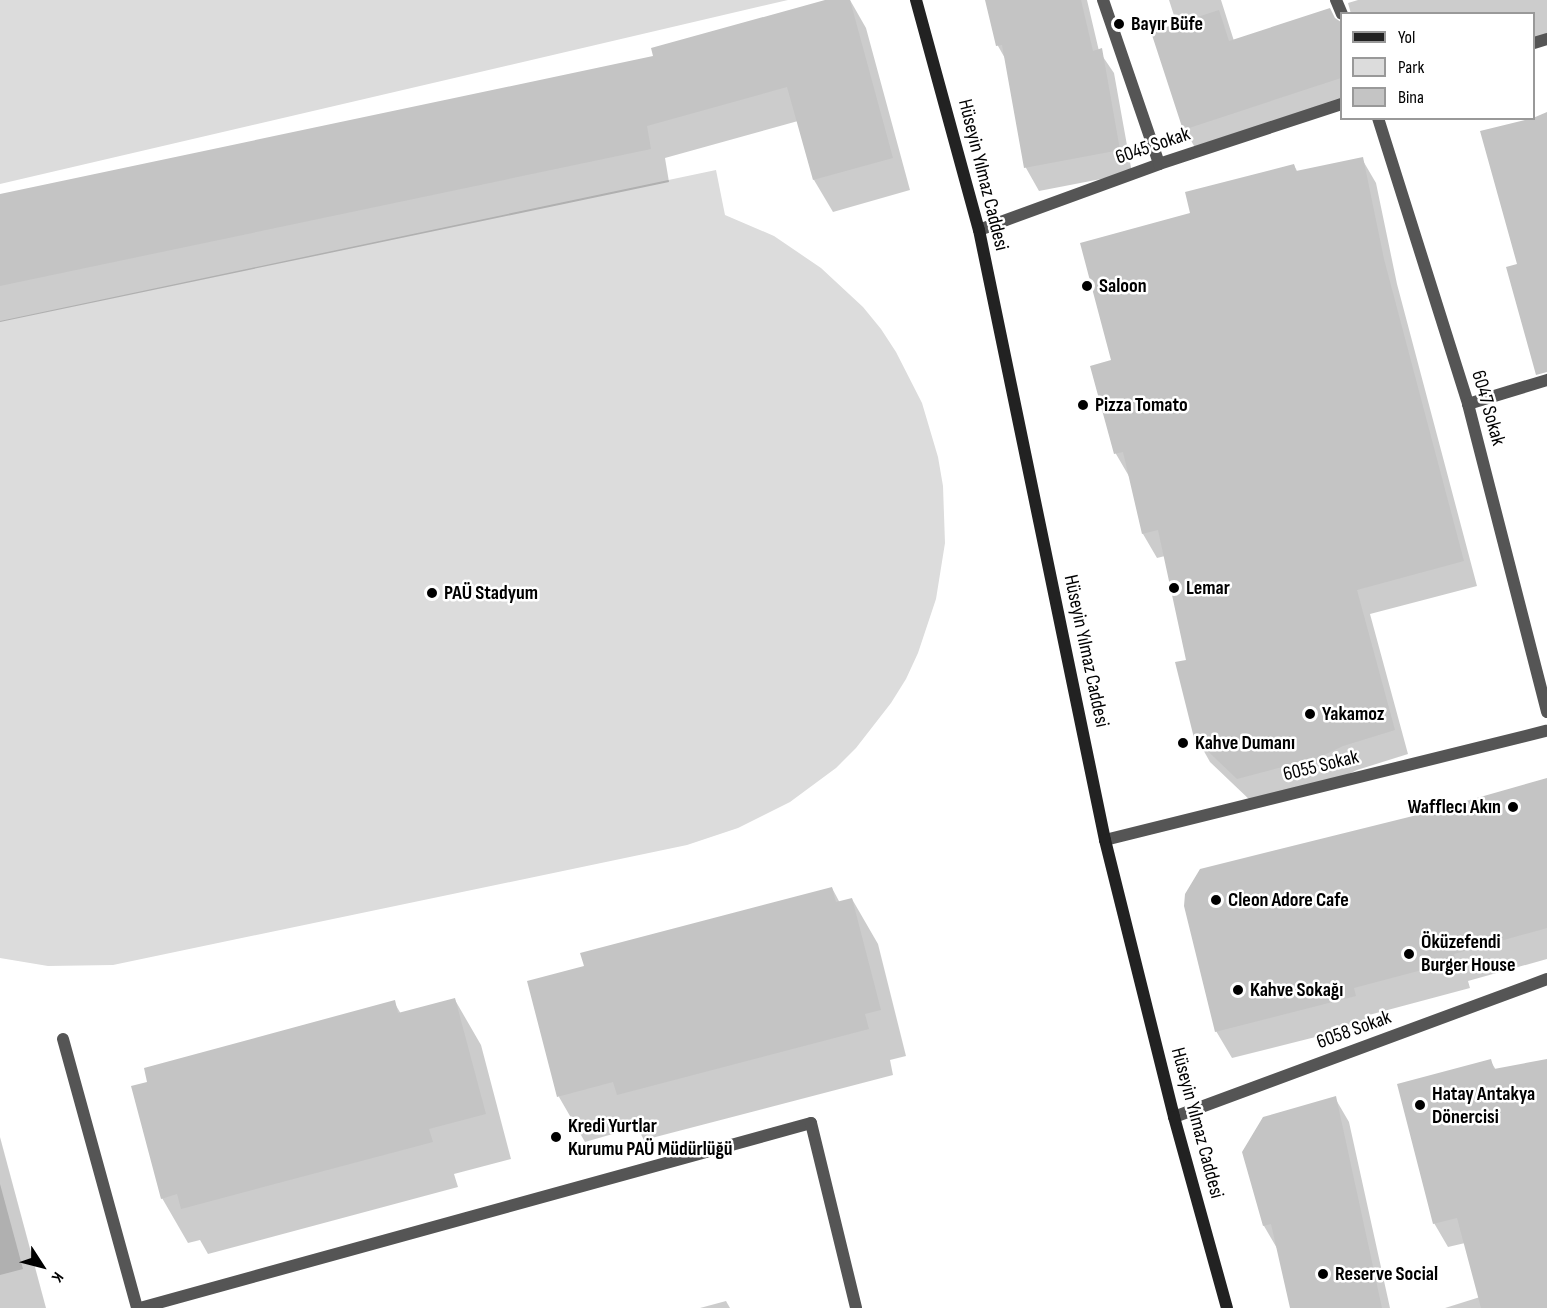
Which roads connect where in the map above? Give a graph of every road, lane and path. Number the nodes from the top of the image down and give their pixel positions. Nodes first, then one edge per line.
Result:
1 (916, 0) edge
2 (1103, 0) edge
3 (1340, 104) edge
4 (1379, 120) edge
5 (1159, 164) junction
6 (979, 230) junction
7 (1547, 380) edge
8 (1468, 404) junction
9 (1547, 712) edge
10 (1547, 730) edge
11 (1105, 840) junction
12 (1547, 979) edge
13 (63, 1039) dead end
14 (1174, 1117) junction
15 (139, 1308) edge
16 (856, 1308) edge
17 (1227, 1308) edge

1 - 6 street, Hüseyin Yılmaz Caddesi
2 - 5 street
3 - 5 street, 6045 Sokak
4 - 8 street, 6047 Sokak
5 - 6 street, 6045 Sokak
6 - 11 street, Hüseyin Yılmaz Caddesi
7 - 8 street
8 - 9 street, 6047 Sokak
10 - 11 street, 6055 Sokak
11 - 14 street, Hüseyin Yılmaz Caddesi
12 - 14 street, 6058 Sokak
13 - 15 street
14 - 17 street, Hüseyin Yılmaz Caddesi
15 - 16 street

